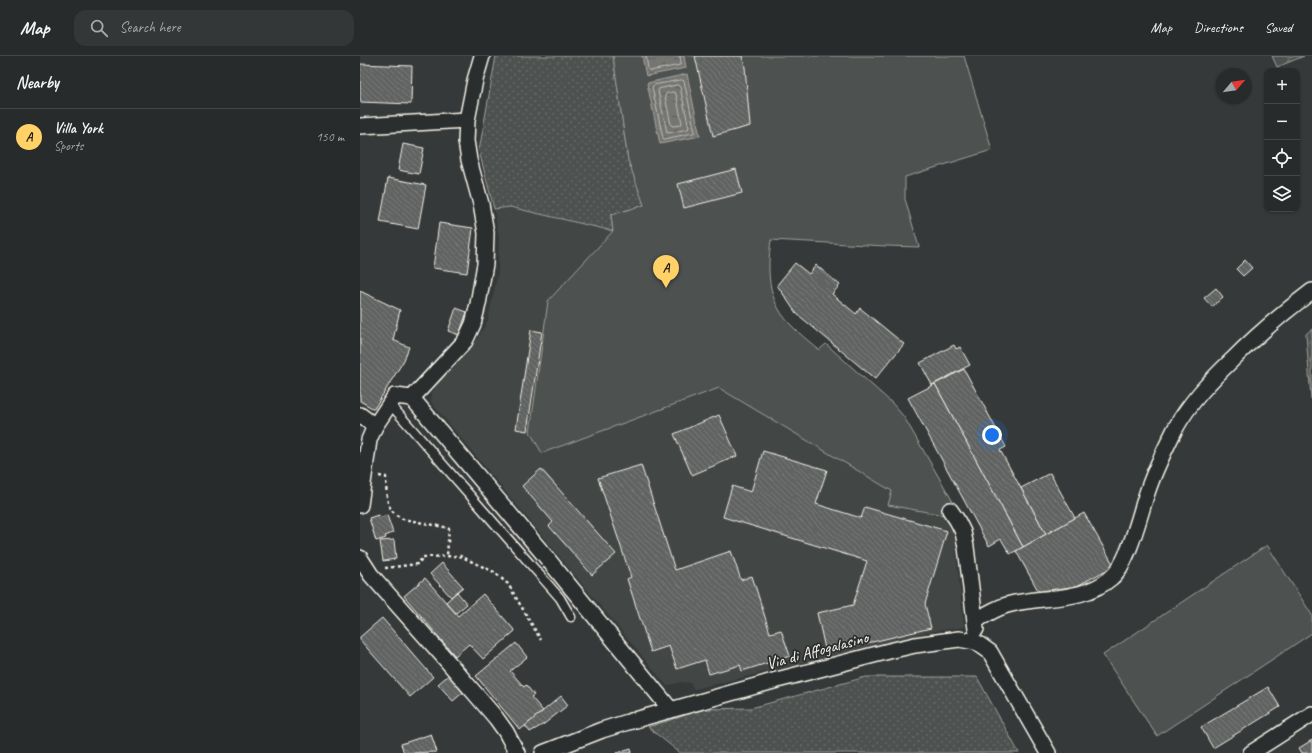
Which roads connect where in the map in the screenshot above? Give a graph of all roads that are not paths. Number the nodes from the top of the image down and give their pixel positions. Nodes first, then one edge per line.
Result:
1 (482, 56) edge
2 (467, 120) junction
3 (360, 126) edge
4 (1312, 291) edge
5 (412, 398) junction
6 (390, 404) junction
7 (360, 415) edge
8 (375, 426) junction
9 (360, 505) edge
10 (950, 510) dead end
11 (360, 558) edge
12 (571, 617) dead end
13 (975, 621) junction
14 (976, 642) junction
15 (671, 710) junction
16 (1312, 714) edge
17 (517, 753) edge
18 (543, 753) edge
19 (1048, 753) edge
20 (1251, 753) edge

1 - 2 street
2 - 3 street
2 - 5 street
4 - 13 street
5 - 6 street
5 - 15 street
6 - 8 street
6 - 12 lane
7 - 8 street
8 - 9 street
10 - 13 street
11 - 17 street
13 - 14 street
14 - 15 street, Via di Affogalasino
14 - 19 street
15 - 18 street, Via di Affogalasino
16 - 20 street

